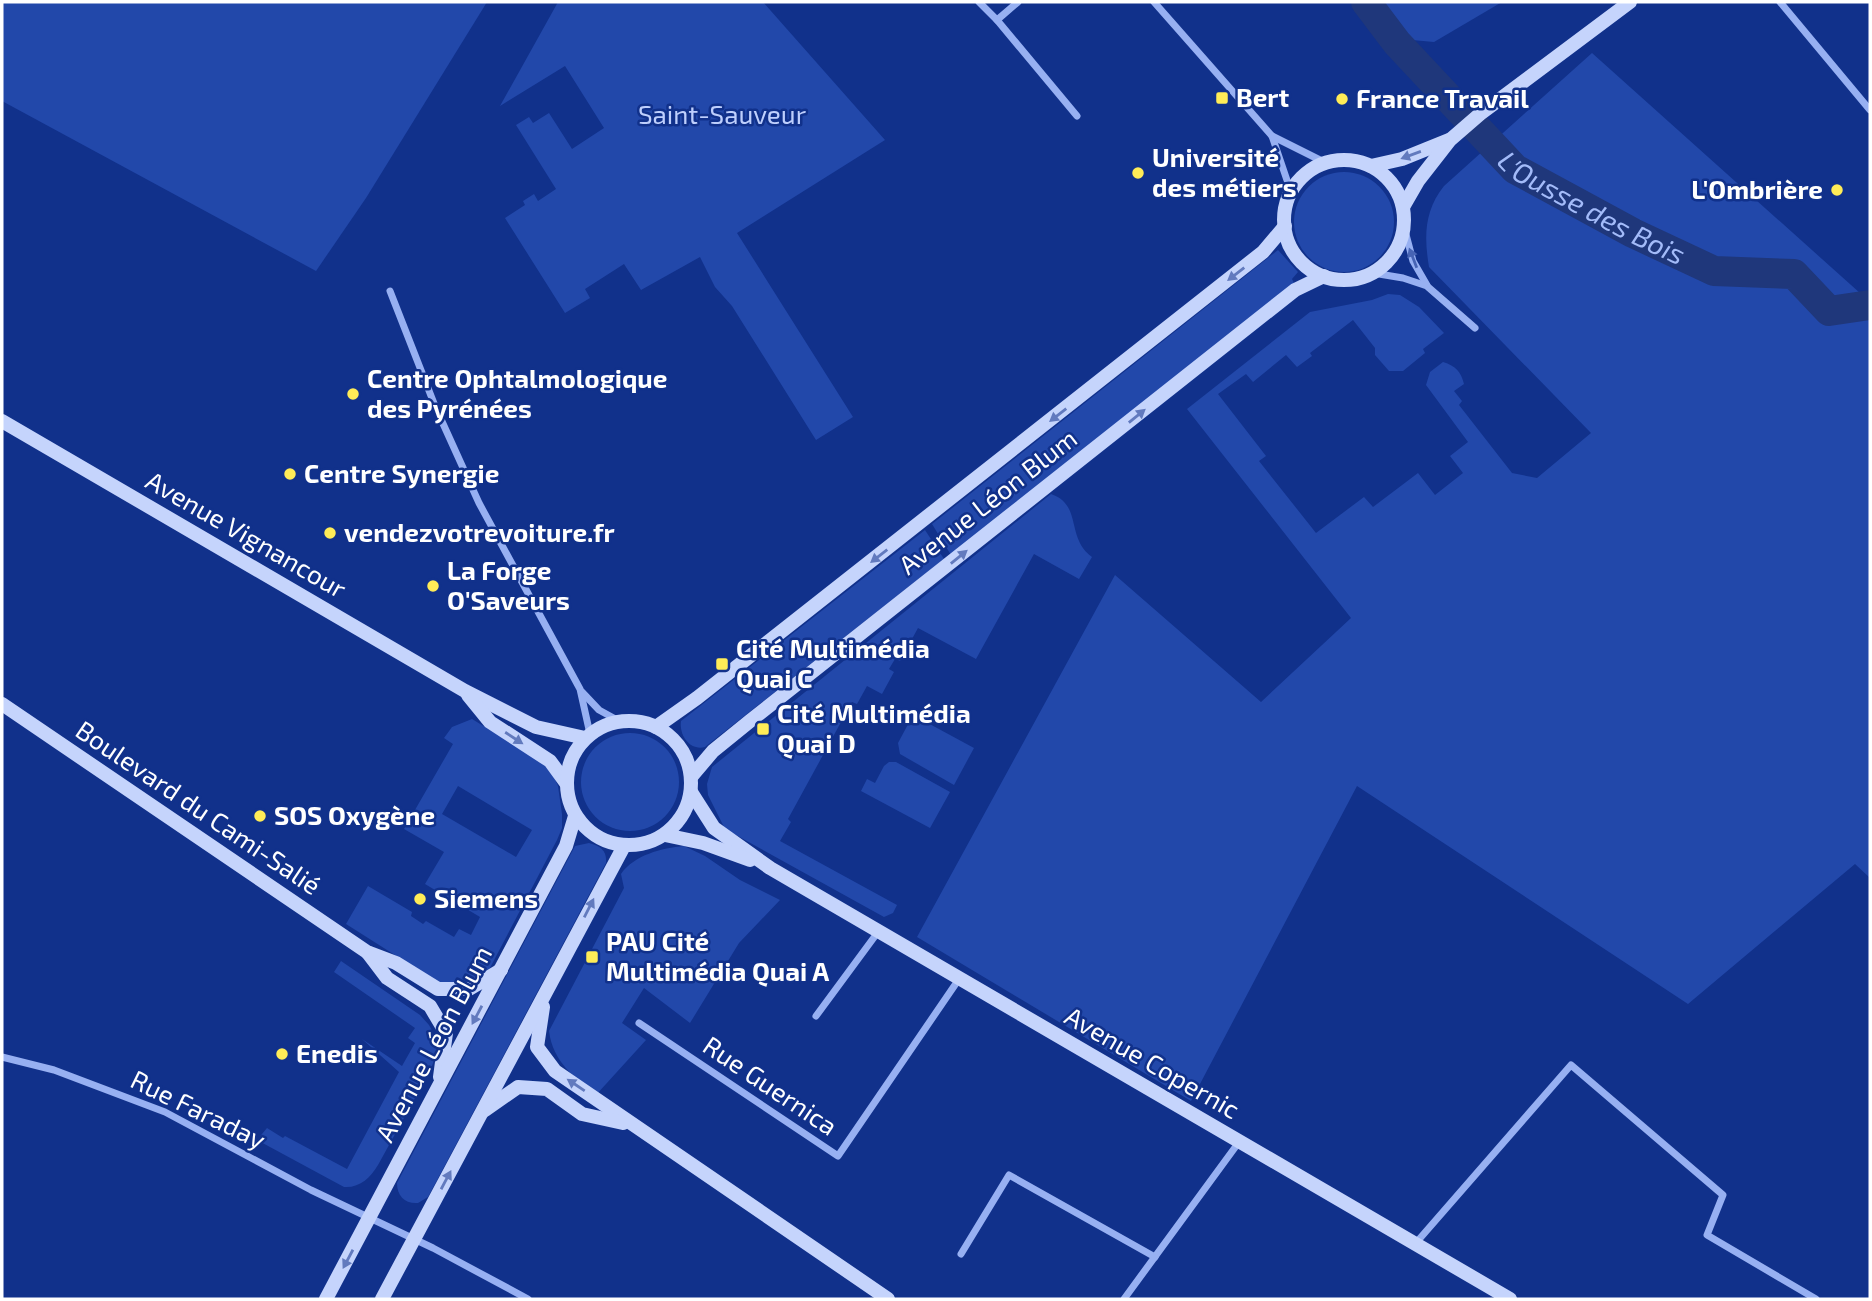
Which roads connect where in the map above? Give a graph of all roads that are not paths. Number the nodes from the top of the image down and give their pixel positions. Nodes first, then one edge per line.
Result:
1 (979, 2) edge
2 (1018, 2) edge
3 (1154, 2) edge
4 (1630, 2) edge
5 (1780, 2) edge
6 (997, 20) junction
7 (1870, 110) edge
8 (1077, 116) dead end
9 (1272, 136) junction
10 (1455, 136) junction
11 (1326, 163) junction
12 (1371, 166) junction
13 (1291, 192) junction
14 (1403, 207) junction
15 (1285, 226) junction
16 (1404, 227) junction
17 (1373, 273) junction
18 (1324, 276) junction
19 (1428, 287) junction
20 (390, 291) dead end
21 (1475, 328) dead end
22 (2, 421) edge
23 (580, 689) junction
24 (465, 691) junction
25 (2, 704) edge
26 (620, 721) junction
27 (656, 727) junction
28 (588, 736) junction
29 (566, 783) junction
30 (691, 785) junction
31 (575, 816) junction
32 (665, 835) junction
33 (624, 846) junction
34 (770, 868) junction
35 (879, 931) junction
36 (367, 952) junction
37 (501, 970) junction
38 (960, 978) junction
39 (545, 993) junction
40 (816, 1016) dead end
41 (639, 1023) dead end
42 (2, 1057) edge
43 (438, 1088) junction
44 (483, 1111) junction
45 (632, 1124) junction
46 (1240, 1142) junction
47 (369, 1218) junction
48 (414, 1240) junction
49 (1414, 1244) junction
50 (961, 1254) dead end
51 (1154, 1257) junction
52 (326, 1299) edge
53 (382, 1299) edge
54 (528, 1299) edge
55 (888, 1299) edge
56 (1124, 1299) edge
57 (1510, 1299) edge
58 (1816, 1299) edge

1 - 6 street
2 - 6 street
3 - 9 street
4 - 10 street
5 - 7 street
6 - 8 street
9 - 11 street
9 - 13 street
10 -> 12 street
10 - 14 street
11 - 12 street
11 - 13 street
12 - 14 street
13 - 15 street
14 - 16 street
15 - 18 street
15 -> 27 street, Avenue Léon Blum
16 - 17 street
19 -> 16 street
17 - 18 street
17 - 19 street
30 -> 18 street, Avenue Léon Blum
19 - 21 street
20 - 23 street
22 - 24 street, Avenue Vignancour
23 - 26 street
23 - 28 street
24 - 28 street, Avenue Vignancour
24 -> 29 street, Avenue Vignancour
25 - 36 street, Boulevard du Cami-Salié
26 - 27 street
26 - 28 street
27 - 30 street
28 - 29 street
29 - 31 street
30 - 32 street
30 - 34 street, Avenue Copernic
31 - 33 street
31 - 37 street, Avenue Léon Blum
32 - 33 street
32 - 34 street, Avenue Copernic
39 -> 33 street
34 - 35 street, Avenue Copernic
35 - 38 street, Avenue Copernic
35 - 40 street
36 - 37 street, Boulevard du Cami-Salié
36 - 43 street, Boulevard du Cami-Salié
37 -> 43 street, Avenue Léon Blum
38 - 41 street, Rue Guernica
38 - 46 street, Avenue Copernic
39 - 44 street
45 -> 39 street
42 - 47 street, Rue Faraday
43 - 47 street, Avenue Léon Blum
44 - 45 street
48 -> 44 street
45 - 55 street
46 - 49 street, Avenue Copernic
46 - 51 street
47 - 48 street
47 -> 52 street, Avenue Léon Blum
48 - 53 street
48 - 54 street
49 - 57 street, Avenue Copernic
49 - 58 street
50 - 51 street
51 - 56 street

